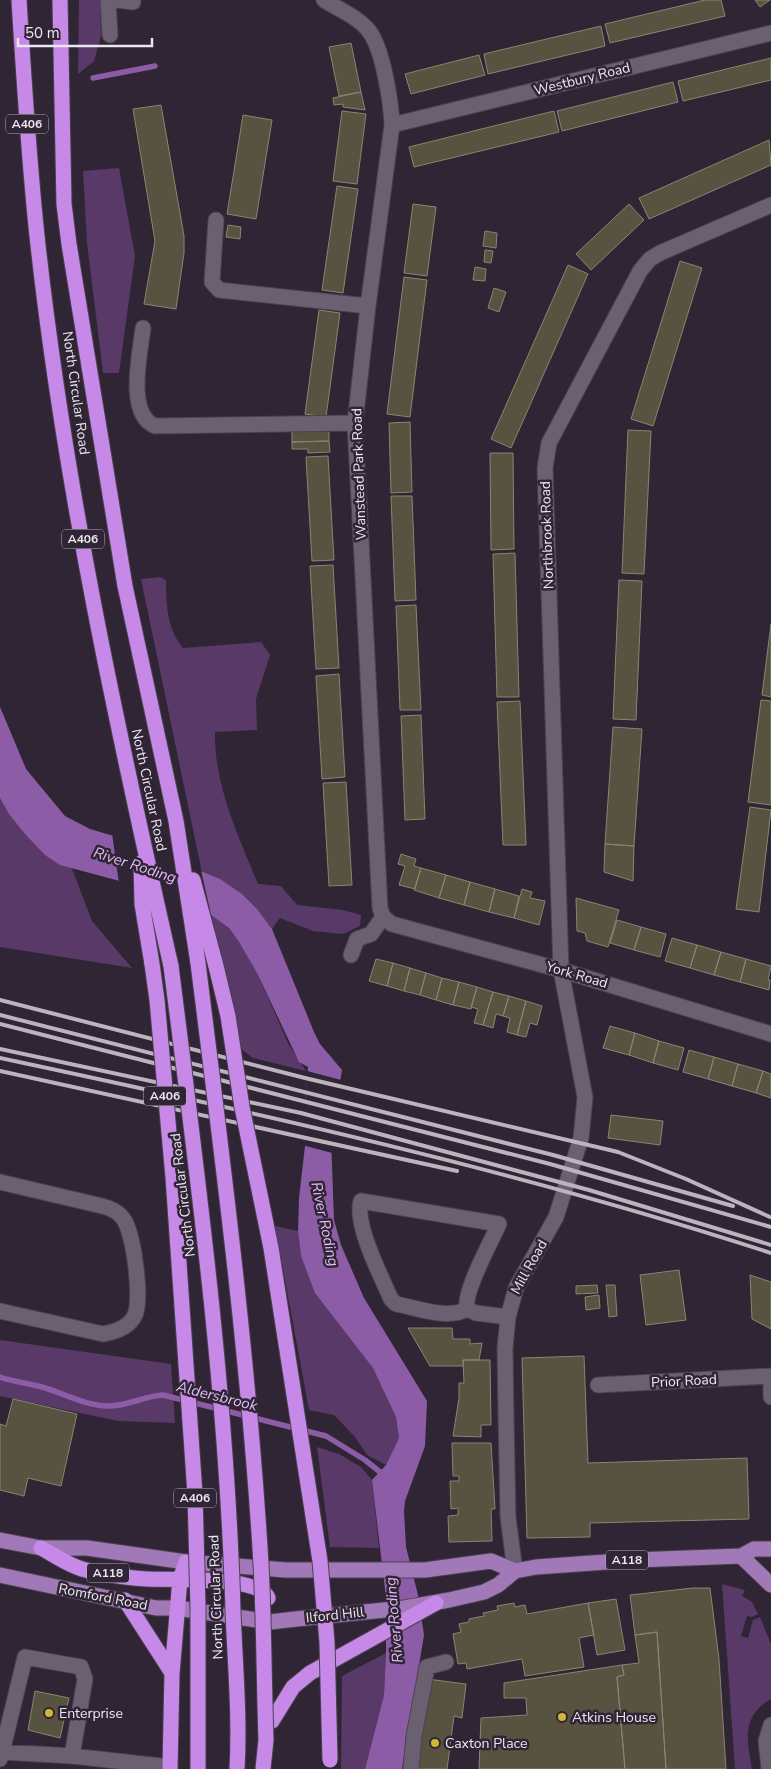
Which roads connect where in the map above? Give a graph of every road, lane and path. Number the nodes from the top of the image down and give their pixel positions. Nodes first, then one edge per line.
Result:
1 (19, 0) edge
2 (60, 0) edge
3 (108, 0) edge
4 (117, 0) edge
5 (324, 0) edge
6 (132, 2) dead end
7 (771, 33) edge
8 (110, 35) dead end
9 (392, 125) junction
10 (771, 205) edge
11 (216, 220) dead end
12 (368, 306) junction
13 (142, 328) dead end
14 (355, 424) junction
15 (176, 821) junction
16 (140, 829) junction
17 (383, 917) junction
18 (351, 955) dead end
19 (561, 970) junction
20 (771, 1034) edge
21 (0, 1182) edge
22 (467, 1309) junction
23 (0, 1311) edge
24 (508, 1317) junction
25 (771, 1376) edge
26 (598, 1385) dead end
27 (771, 1397) edge
28 (0, 1540) edge
29 (41, 1548) junction
30 (771, 1550) edge
31 (741, 1556) junction
32 (186, 1562) junction
33 (515, 1571) junction
34 (0, 1575) edge
35 (180, 1579) junction
36 (771, 1585) edge
37 (125, 1600) junction
38 (436, 1603) junction
39 (177, 1608) junction
40 (270, 1622) junction
41 (446, 1662) dead end
42 (172, 1673) junction
43 (272, 1721) junction
44 (771, 1725) edge
45 (1, 1755) edge
46 (72, 1756) junction
47 (170, 1768) edge
48 (198, 1769) edge
49 (237, 1769) edge
50 (264, 1769) edge
51 (270, 1769) edge
52 (329, 1769) edge
53 (411, 1769) edge
54 (769, 1769) edge

1 - 16 highway, North Circular Road / A406
2 - 15 highway, North Circular Road / A406
3 - 8 street
4 - 6 street
5 - 9 street, Wanstead Park Road
7 - 9 street, Westbury Road
9 - 12 street, Wanstead Park Road
10 - 19 street, Northbrook Road
11 - 12 street
12 - 14 street, Wanstead Park Road
13 - 14 street
14 - 17 street, Wanstead Park Road
15 - 50 highway, North Circular Road / A406, bridge
15 - 52 highway, A406, bridge
16 - 48 highway, A406, bridge
16 - 49 highway, North Circular Road / A406, bridge
17 - 18 street
17 - 19 street, York Road
19 - 20 street, York Road
19 - 24 street, Mill Road
21 - 23 street
22 - 22 street
22 - 24 street
24 - 33 street, Mill Road
25 - 26 street, Prior Road
25 - 27 street
28 - 29 main road, A118
29 - 32 main road, A118
29 - 35 highway, A118
30 - 31 main road, Ilford Hill / A118
31 - 33 main road, Ilford Hill / A118
31 - 36 main road
32 - 33 main road, A118
32 - 35 highway
33 - 38 main road, Ilford Hill / A118
34 - 37 main road, Romford Road / A118
35 - 39 highway
35 - 40 highway, A118
37 - 39 main road, Romford Road / A118
37 - 42 highway
38 - 40 main road, Ilford Hill / A118
38 - 43 highway
39 - 40 main road, Ilford Hill / A118
39 - 42 highway
40 - 43 highway
41 - 53 street
42 - 47 highway
43 - 51 highway
44 - 54 street
45 - 46 street
45 - 46 street
46 - 47 street

